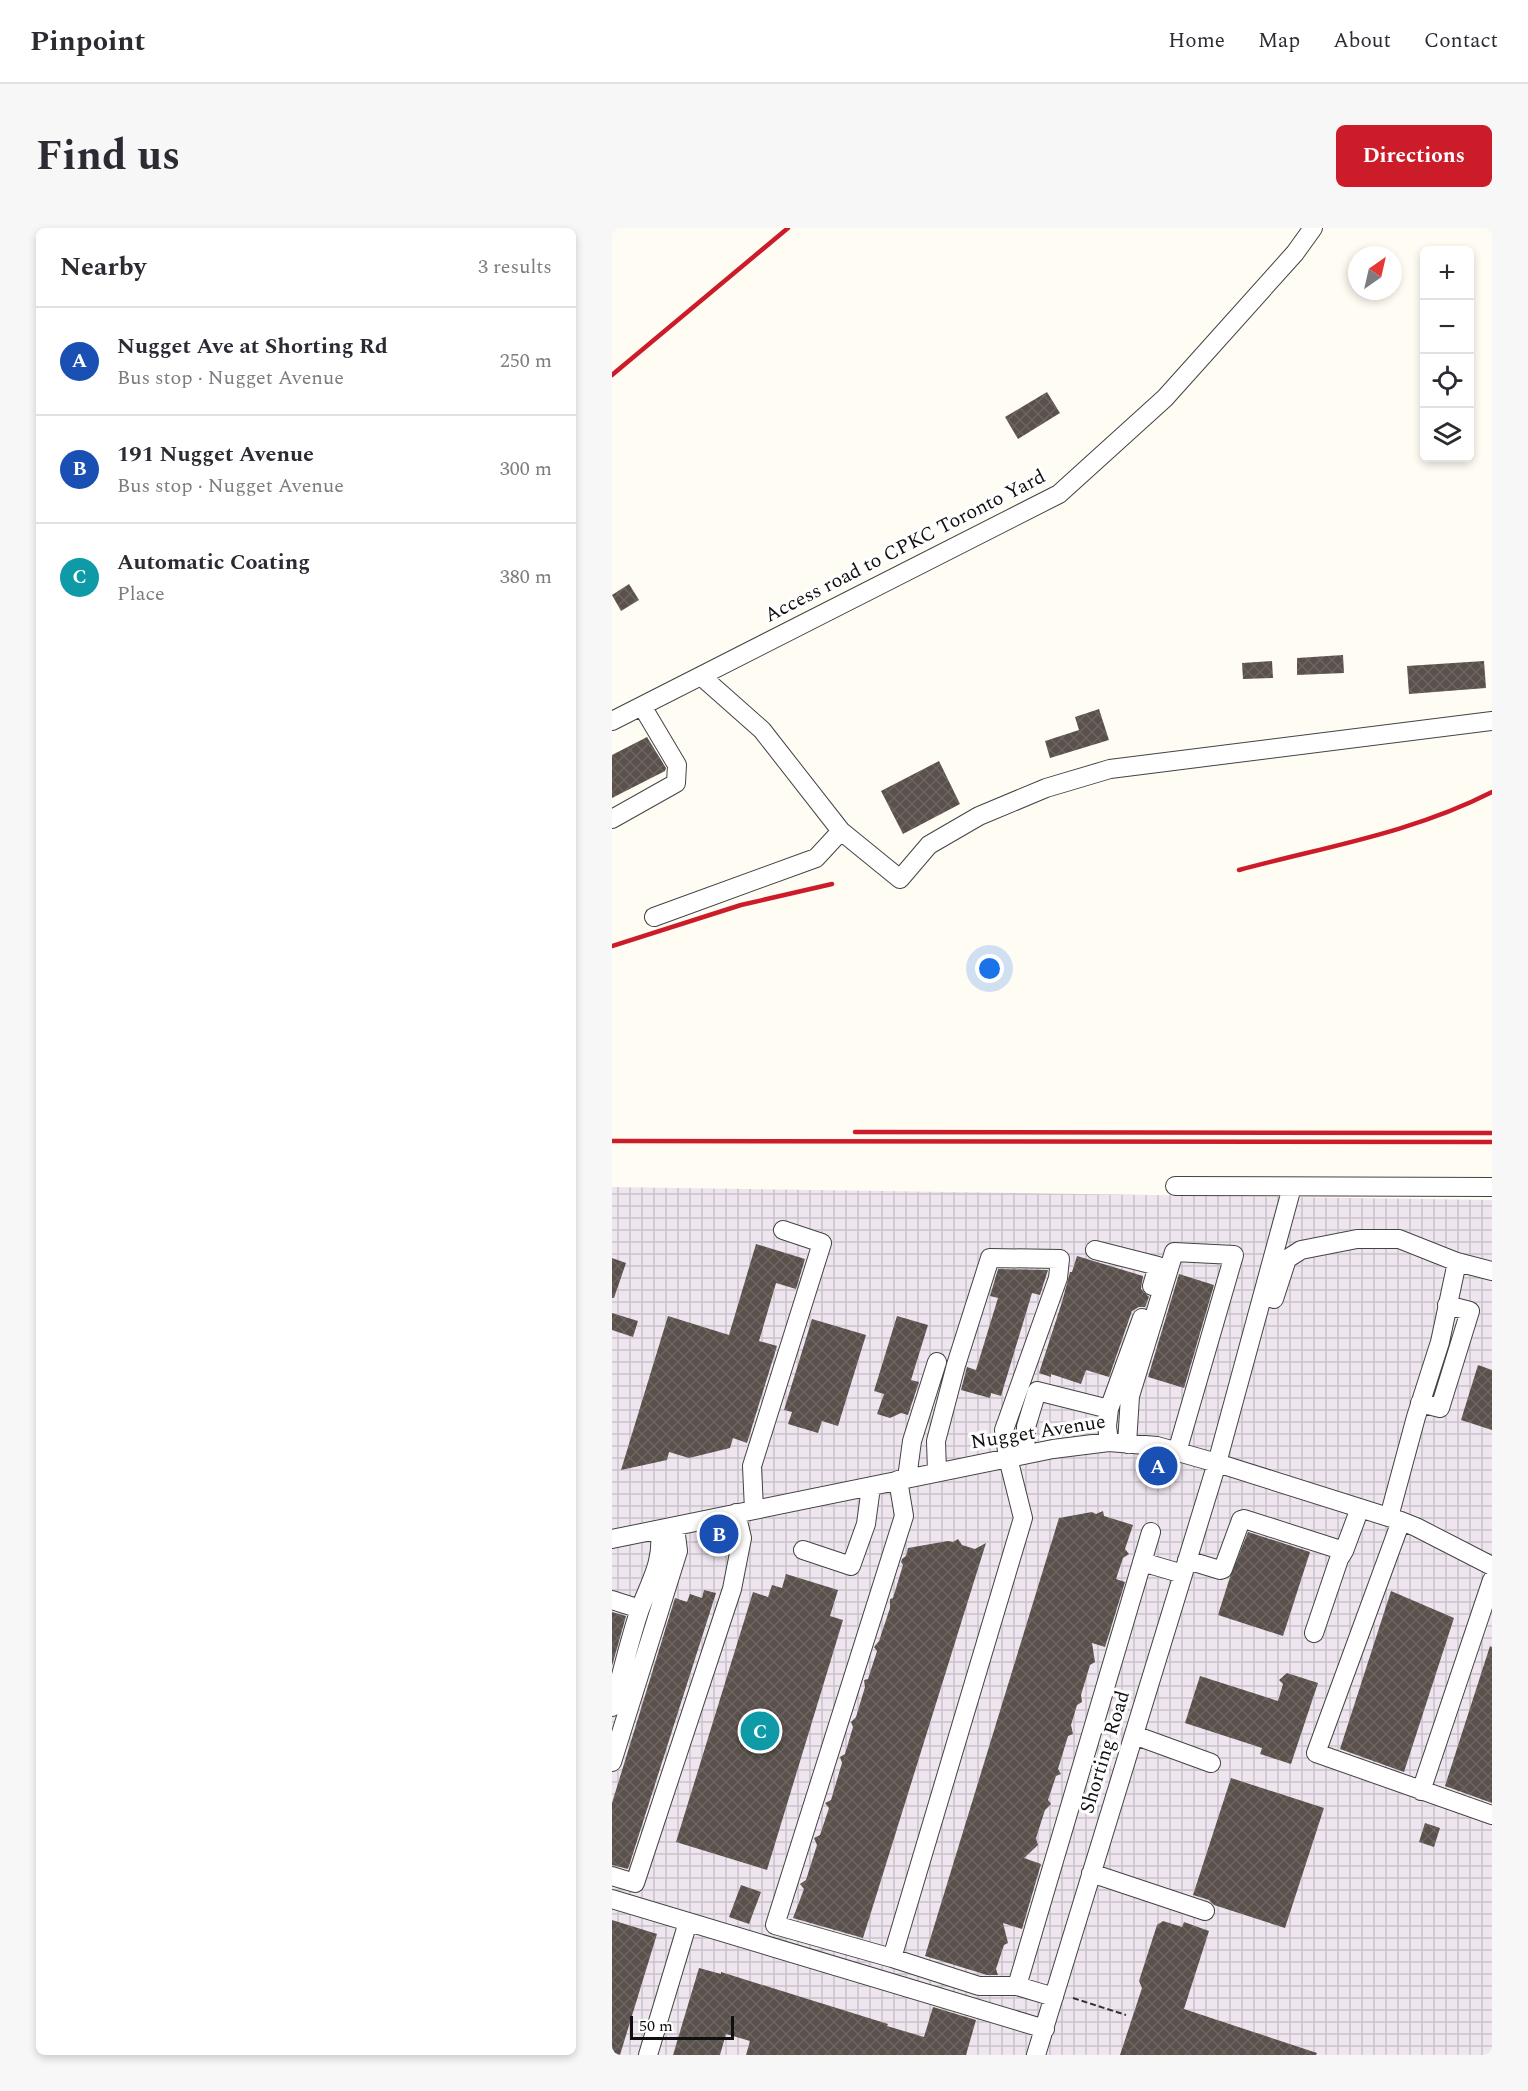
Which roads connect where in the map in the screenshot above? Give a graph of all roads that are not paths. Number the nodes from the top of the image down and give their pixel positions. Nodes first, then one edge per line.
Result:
1 (1313, 228) edge
2 (701, 676) junction
3 (642, 706) junction
4 (612, 721) edge
5 (1492, 721) edge
6 (612, 819) edge
7 (841, 831) junction
8 (654, 917) dead end
9 (1175, 1186) dead end
10 (1293, 1187) junction
11 (1492, 1187) edge
12 (783, 1230) dead end
13 (1095, 1250) dead end
14 (1457, 1262) junction
15 (1492, 1271) edge
16 (937, 1362) dead end
17 (1240, 1381) junction
18 (1109, 1409) junction
19 (1118, 1443) junction
20 (1177, 1452) junction
21 (1017, 1456) junction
22 (1217, 1463) junction
23 (937, 1472) junction
24 (902, 1479) junction
25 (871, 1487) junction
26 (1360, 1508) junction
27 (745, 1512) junction
28 (1395, 1519) junction
29 (667, 1529) junction
30 (1151, 1532) dead end
31 (612, 1539) edge
32 (803, 1550) dead end
33 (1344, 1551) junction
34 (1142, 1562) junction
35 (1492, 1566) edge
36 (1185, 1567) junction
37 (1492, 1580) edge
38 (612, 1600) edge
39 (640, 1609) junction
40 (1314, 1633) dead end
41 (612, 1707) edge
42 (1134, 1735) junction
43 (612, 1762) edge
44 (1211, 1763) dead end
45 (1421, 1791) junction
46 (1492, 1815) edge
47 (1091, 1873) junction
48 (612, 1876) edge
49 (612, 1899) edge
50 (1205, 1911) dead end
51 (688, 1922) junction
52 (892, 1958) junction
53 (1017, 1986) junction
54 (1054, 1997) junction
55 (1045, 2030) junction
56 (648, 2055) edge
57 (1036, 2055) edge

1 - 2 street, Access road to CPKC Toronto Yard
2 - 3 street, Access road to CPKC Toronto Yard
2 - 7 street
3 - 4 street, Access road to CPKC Toronto Yard
3 - 6 street
5 - 7 street
7 - 8 street
9 - 10 street
10 - 11 street
10 - 17 street, Shorting Road
12 - 27 street
13 - 18 street
14 - 15 street
14 - 17 street
14 - 28 street
16 - 24 street
17 - 22 street, Shorting Road
18 - 19 street
18 - 21 street
19 - 20 street, Nugget Avenue
19 - 20 street
19 - 21 street, Nugget Avenue
20 - 22 street, Nugget Avenue
21 - 23 street, Nugget Avenue
21 - 23 street
21 - 52 street
22 - 26 street, Nugget Avenue
22 - 36 street, Shorting Road
23 - 24 street, Nugget Avenue
24 - 25 street, Nugget Avenue
24 - 52 street
25 - 27 street, Nugget Avenue
25 - 32 street
26 - 28 street, Nugget Avenue
26 - 33 street
27 - 29 street, Nugget Avenue
27 - 48 street
28 - 35 street, Nugget Avenue
28 - 45 street
29 - 31 street, Nugget Avenue
29 - 39 street
29 - 43 street
30 - 34 street
33 - 36 street
33 - 40 street
34 - 36 street
34 - 53 street
36 - 42 street, Shorting Road
37 - 45 street
38 - 39 street
39 - 41 street
42 - 44 street
42 - 47 street, Shorting Road
45 - 46 street
47 - 50 street
47 - 54 street, Shorting Road
49 - 51 street
51 - 55 street
51 - 56 street
52 - 53 street
53 - 54 street
54 - 55 street, Shorting Road
55 - 57 street, Shorting Road

